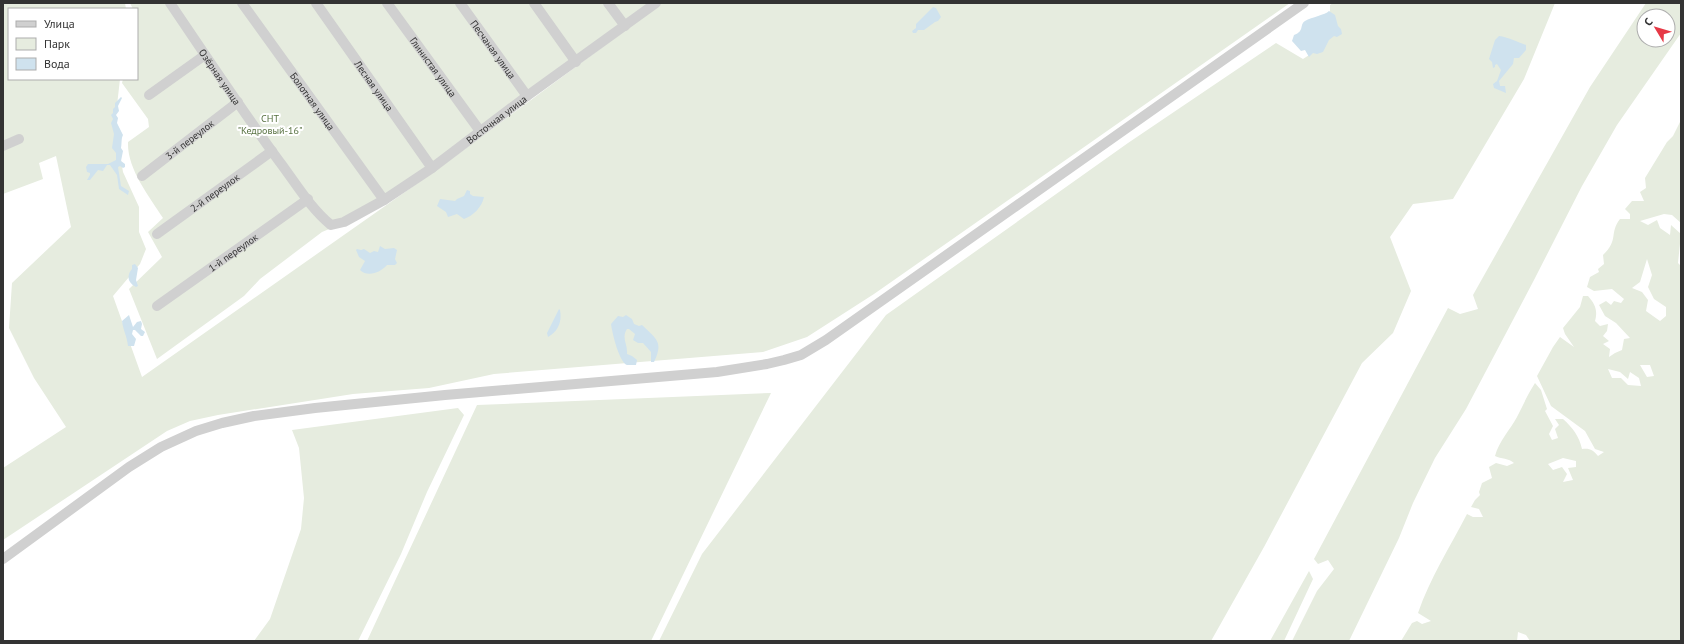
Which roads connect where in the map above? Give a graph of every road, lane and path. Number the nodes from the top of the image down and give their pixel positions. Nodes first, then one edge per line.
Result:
1 (170, 3) edge
2 (242, 3) edge
3 (316, 3) edge
4 (387, 3) edge
5 (460, 3) edge
6 (534, 3) edge
7 (608, 3) edge
8 (656, 3) edge
9 (1304, 3) edge
10 (625, 26) junction
11 (205, 55) junction
12 (576, 62) junction
13 (149, 95) dead end
14 (527, 96) junction
15 (238, 102) junction
16 (480, 131) junction
17 (19, 139) dead end
18 (3, 146) edge
19 (272, 151) junction
20 (432, 168) junction
21 (142, 176) dead end
22 (308, 199) junction
23 (384, 200) junction
24 (331, 225) joint
25 (157, 234) dead end
26 (157, 306) dead end
27 (3, 559) edge

1 - 11 street, Озёрная улица
2 - 23 street, Болотная улица
3 - 20 street, Лесная улица
4 - 16 street, Глинистая улица
5 - 14 street, Песчаная улица
6 - 12 street
7 - 10 street
8 - 10 street, Восточная улица
9 - 27 street
10 - 12 street, Восточная улица
11 - 13 street
11 - 15 street, Озёрная улица
12 - 14 street, Восточная улица
14 - 16 street, Восточная улица
15 - 19 street, Озёрная улица
15 - 21 street, 3-й переулок
16 - 20 street, Восточная улица
17 - 18 street
19 - 22 street, Озёрная улица
19 - 25 street, 2-й переулок
20 - 23 street, Восточная улица
22 - 24 street, Озёрная улица
22 - 26 street, 1-й переулок
23 - 24 street, Восточная улица

